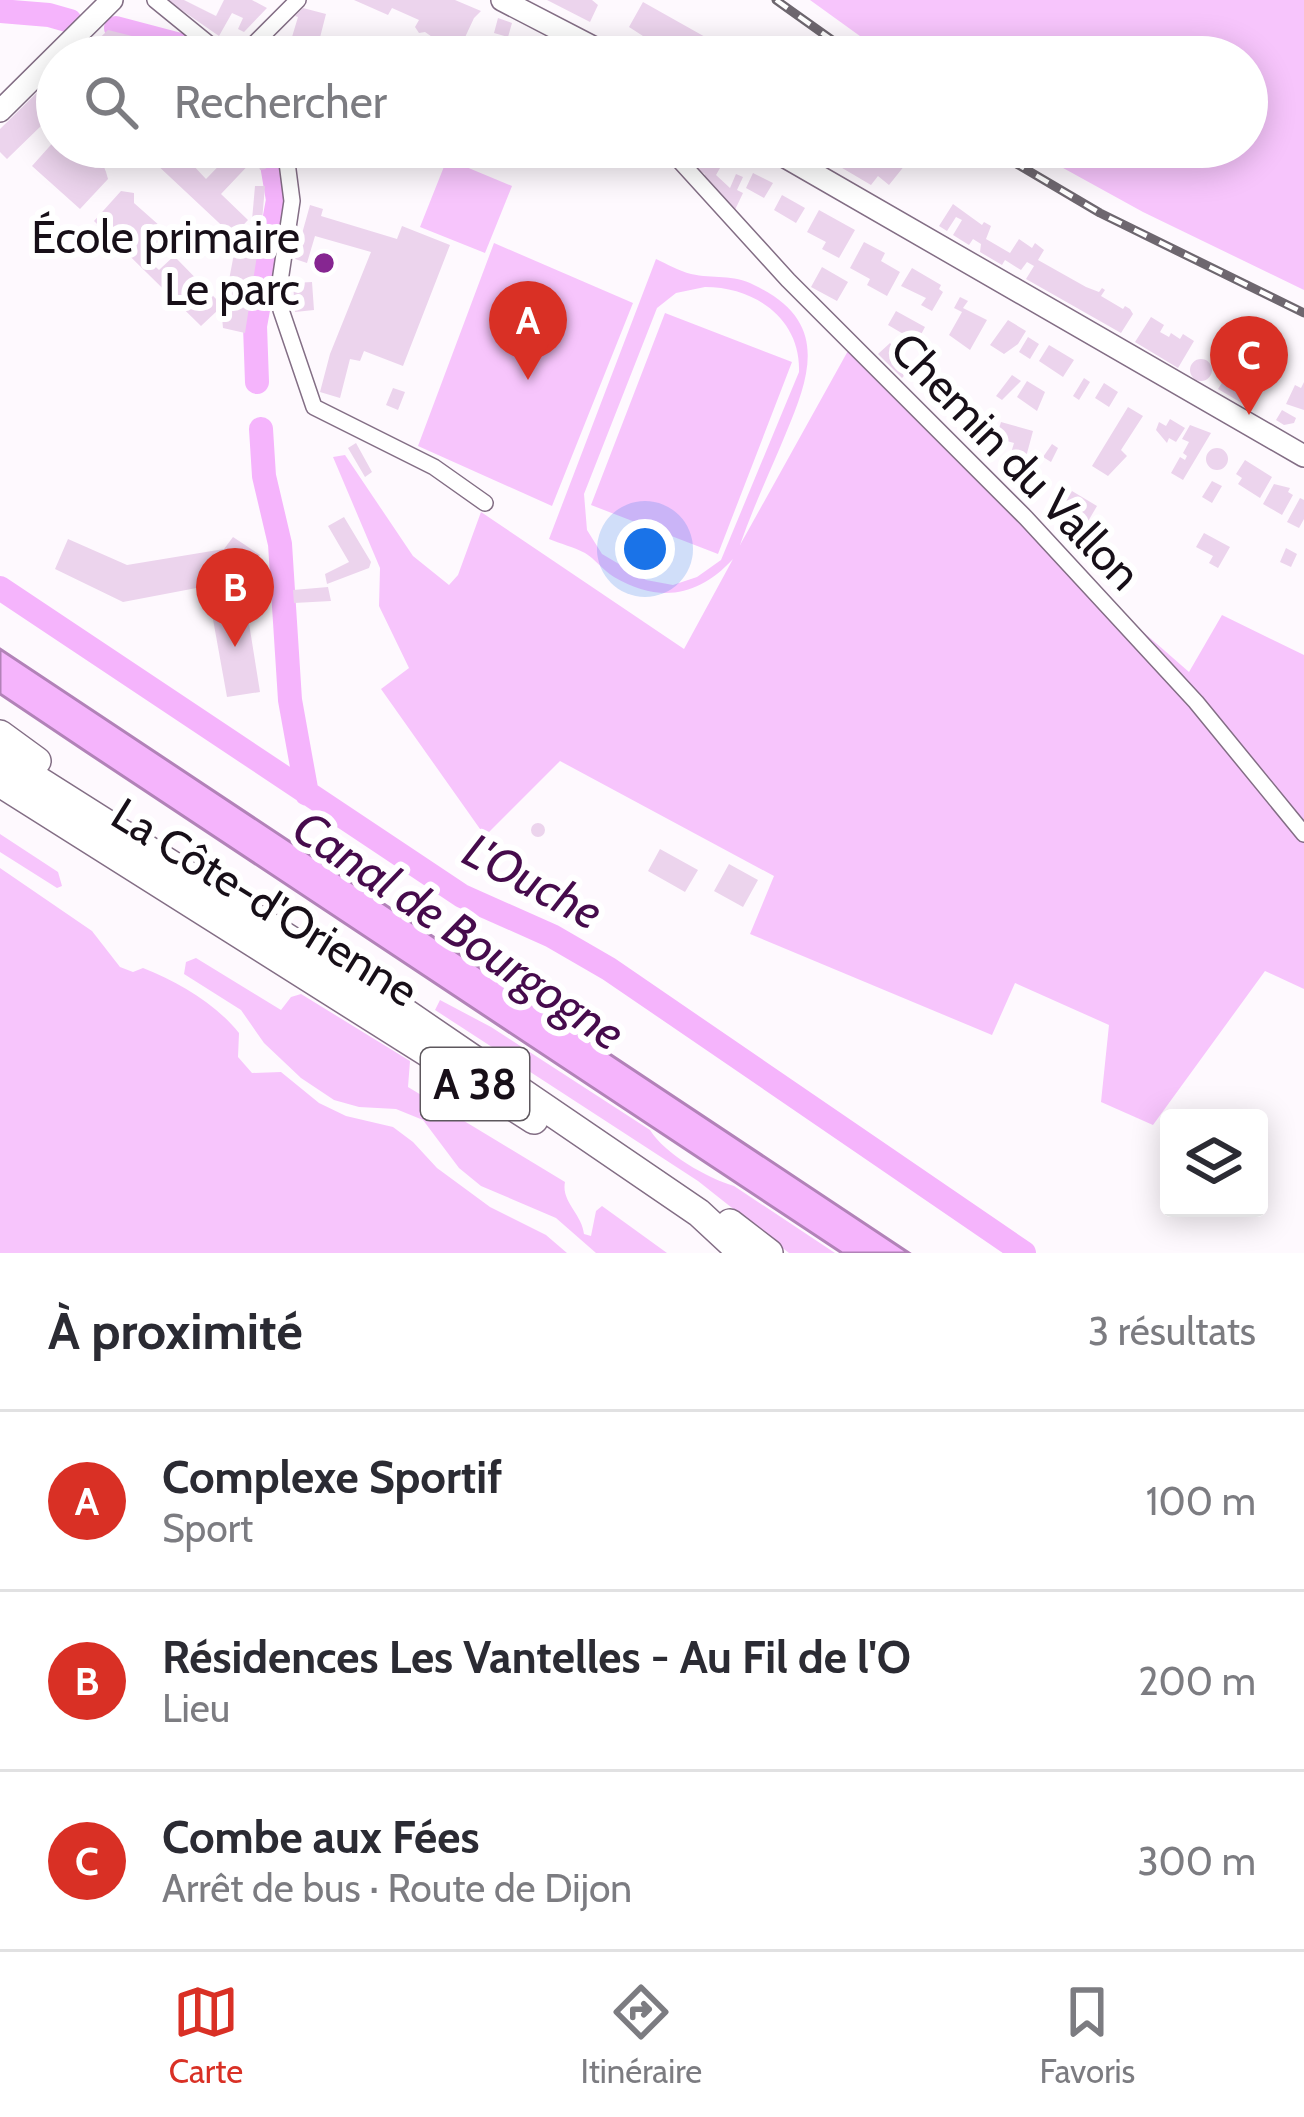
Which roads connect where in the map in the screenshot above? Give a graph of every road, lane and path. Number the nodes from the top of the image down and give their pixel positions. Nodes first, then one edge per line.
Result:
1 (112, 0) edge
2 (155, 0) edge
3 (298, 0) edge
4 (502, 0) edge
5 (76, 36) edge
6 (199, 36) edge
7 (262, 36) edge
8 (563, 36) edge
9 (36, 75) edge
10 (0, 111) edge
11 (288, 168) edge
12 (686, 168) edge
13 (804, 168) edge
14 (1304, 456) edge
15 (485, 502) dead end
16 (0, 734) edge
17 (0, 756) edge
18 (0, 783) edge
19 (1304, 834) edge
20 (179, 869) junction
21 (604, 1146) junction
22 (724, 1253) edge
23 (742, 1253) edge
24 (769, 1253) edge

1 - 5 main road
2 - 6 street
3 - 7 street
4 - 8 main road
9 - 10 main road
11 - 15 street
12 - 19 street, Chemin du Vallon
13 - 14 main road
16 - 20 highway
17 - 20 highway, La Côte-d'Orienne / A 38
18 - 22 highway, La Côte-d'Orienne / A 38
20 - 21 highway, La Côte-d'Orienne / A 38
21 - 23 highway, La Côte-d'Orienne / A 38
21 - 24 highway

